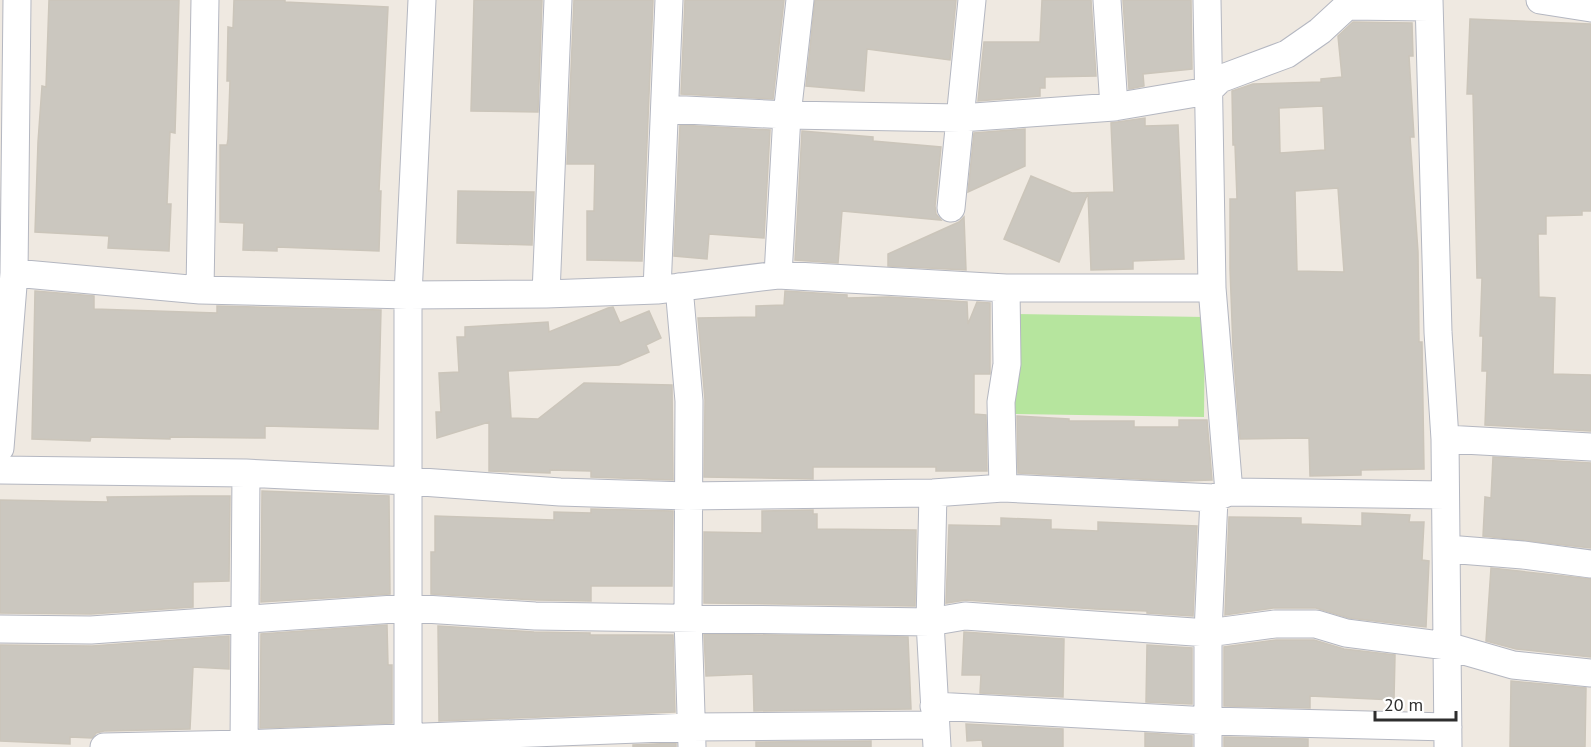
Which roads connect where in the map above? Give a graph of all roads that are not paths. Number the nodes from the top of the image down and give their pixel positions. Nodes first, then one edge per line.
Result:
1 (18, 0) edge
2 (205, 0) edge
3 (422, 0) edge
4 (558, 0) edge
5 (669, 0) edge
6 (800, 0) edge
7 (972, 0) edge
8 (1107, 0) edge
9 (1207, 0) edge
10 (1540, 0) edge
11 (1429, 4) edge
12 (1591, 8) edge
13 (1208, 91) junction
14 (1114, 107) junction
15 (665, 109) junction
16 (787, 115) junction
17 (960, 118) junction
18 (951, 208) dead end
19 (14, 273) junction
20 (778, 275) junction
21 (1006, 288) junction
22 (1212, 288) junction
23 (668, 289) junction
24 (200, 290) junction
25 (546, 294) junction
26 (408, 295) junction
27 (1445, 439) junction
28 (1591, 447) edge
29 (0, 448) edge
30 (0, 470) edge
31 (246, 473) junction
32 (408, 481) junction
33 (1003, 488) junction
34 (933, 493) junction
35 (1221, 495) junction
36 (1445, 495) junction
37 (687, 496) junction
38 (1447, 549) junction
39 (1591, 564) edge
40 (409, 608) junction
41 (246, 618) junction
42 (688, 618) junction
43 (930, 622) junction
44 (0, 629) edge
45 (1208, 633) junction
46 (1447, 646) junction
47 (1591, 673) edge
48 (935, 726) edge
49 (1209, 734) edge
50 (692, 737) edge
51 (1448, 737) edge
52 (408, 742) edge
53 (244, 746) edge
54 (104, 747) edge

1 - 19 street
2 - 24 street
3 - 26 street
4 - 25 street
5 - 15 street
6 - 16 street
7 - 17 street
8 - 14 street
9 - 13 street
10 - 12 street
11 - 13 street
11 - 27 street
13 - 14 street
13 - 22 street
14 - 17 street
15 - 16 street
15 - 23 street
16 - 17 street
16 - 20 street
17 - 18 street
19 - 24 street
19 - 29 street
20 - 21 street
20 - 23 street
21 - 22 street
21 - 33 street
22 - 35 street
23 - 25 street
23 - 37 street
24 - 26 street
25 - 26 street
26 - 32 street
27 - 28 street
27 - 36 street
30 - 31 street
31 - 32 street
31 - 41 street
32 - 37 street
32 - 40 street
33 - 34 street
33 - 35 street
34 - 37 street
34 - 43 street
35 - 36 street
35 - 45 street
36 - 38 street
37 - 42 street
38 - 39 street
38 - 46 street
40 - 41 street
40 - 42 street
40 - 52 street
41 - 44 street
41 - 53 street
42 - 43 street
42 - 50 street
43 - 45 street
43 - 48 street
45 - 46 street
45 - 49 street
46 - 47 street
46 - 51 street
48 - 49 street
48 - 50 street
49 - 51 street
50 - 52 street
52 - 53 street
53 - 54 street

